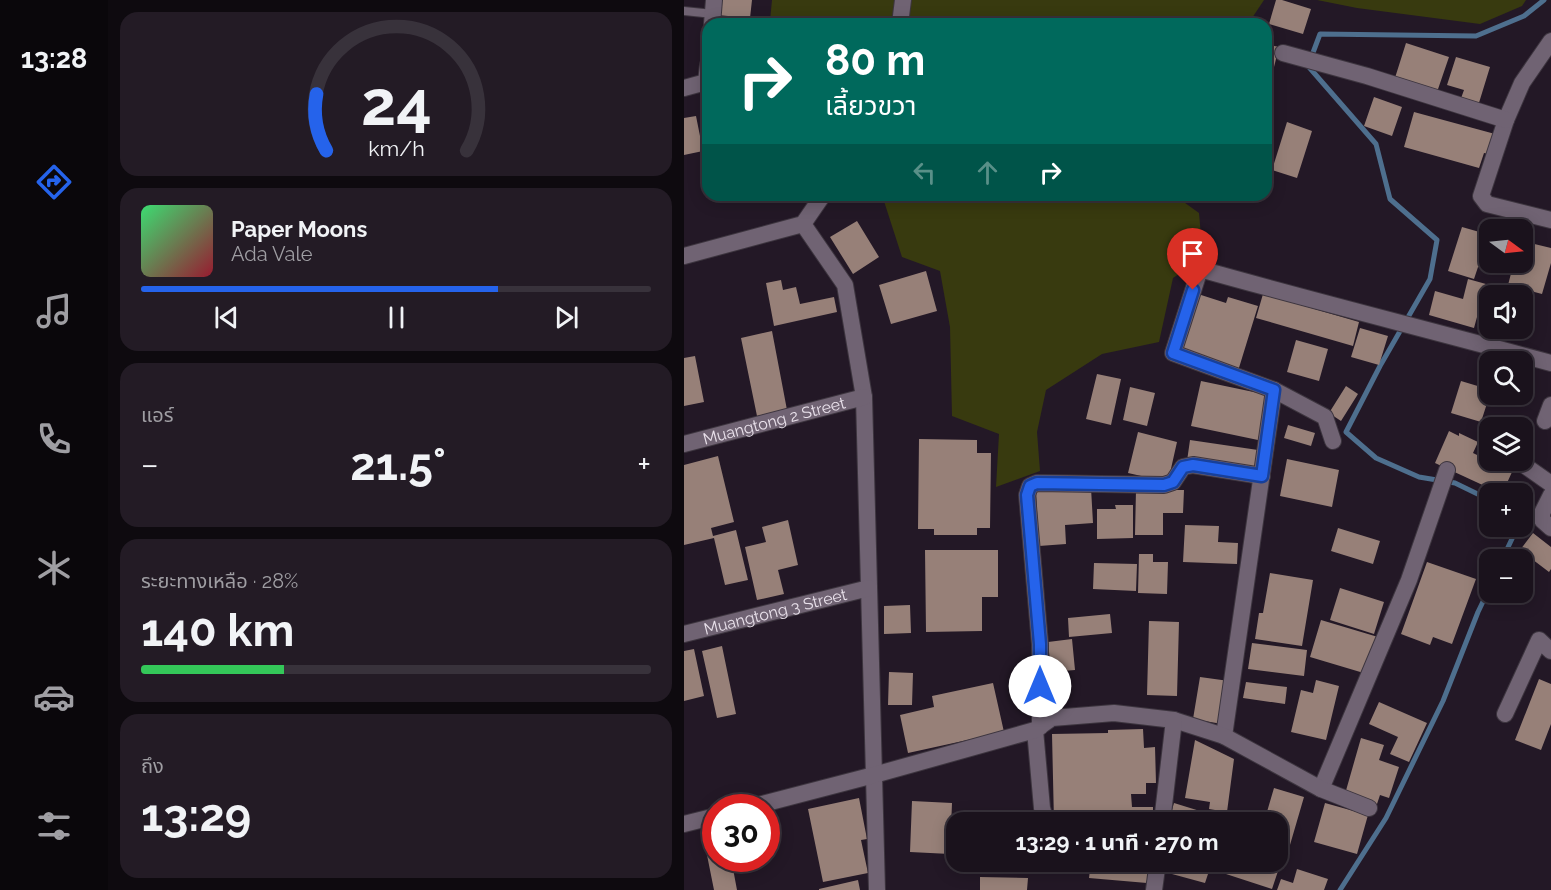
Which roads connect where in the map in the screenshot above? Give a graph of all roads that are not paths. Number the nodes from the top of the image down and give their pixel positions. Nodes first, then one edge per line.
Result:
1 (903, 0) edge
2 (684, 10) edge
3 (713, 13) edge
4 (901, 18) edge
5 (1551, 41) edge
6 (1283, 53) dead end
7 (702, 83) edge
8 (684, 88) edge
9 (1506, 120) junction
10 (819, 201) edge
11 (1551, 220) edge
12 (803, 224) junction
13 (684, 256) edge
14 (1551, 363) edge
15 (1274, 390) junction
16 (864, 397) junction
17 (1551, 405) edge
18 (1545, 421) dead end
19 (1333, 441) dead end
20 (684, 444) edge
21 (1447, 470) dead end
22 (1533, 471) edge
23 (1262, 476) junction
24 (1551, 484) edge
25 (1551, 495) edge
26 (1551, 528) edge
27 (869, 588) junction
28 (684, 634) edge
29 (1551, 651) edge
30 (1505, 714) dead end
31 (1174, 720) junction
32 (1037, 728) junction
33 (1224, 736) junction
34 (874, 775) junction
35 (1321, 789) junction
36 (780, 799) edge
37 (1369, 808) dead end
38 (1043, 812) edge
39 (1163, 812) edge
40 (702, 820) edge
41 (684, 824) edge
42 (1156, 872) edge
43 (877, 890) edge
44 (1154, 890) edge

1 - 4 street
2 - 3 lane
5 - 9 street
6 - 9 street
7 - 8 street
9 - 11 street
10 - 12 street
12 - 13 street
12 - 16 street
14 - 15 street
15 - 19 street
15 - 23 street
16 - 20 street, Muangtong 2 Street
16 - 27 street
17 - 18 street
21 - 35 street
22 - 24 street
23 - 32 street
23 - 33 street
25 - 26 street
27 - 28 street, Muangtong 3 Street
27 - 34 street
29 - 30 street
31 - 32 street
31 - 33 street
31 - 39 street
32 - 34 street
32 - 38 street
33 - 35 street
34 - 36 street
34 - 43 street
35 - 37 street
40 - 41 street
42 - 44 street

